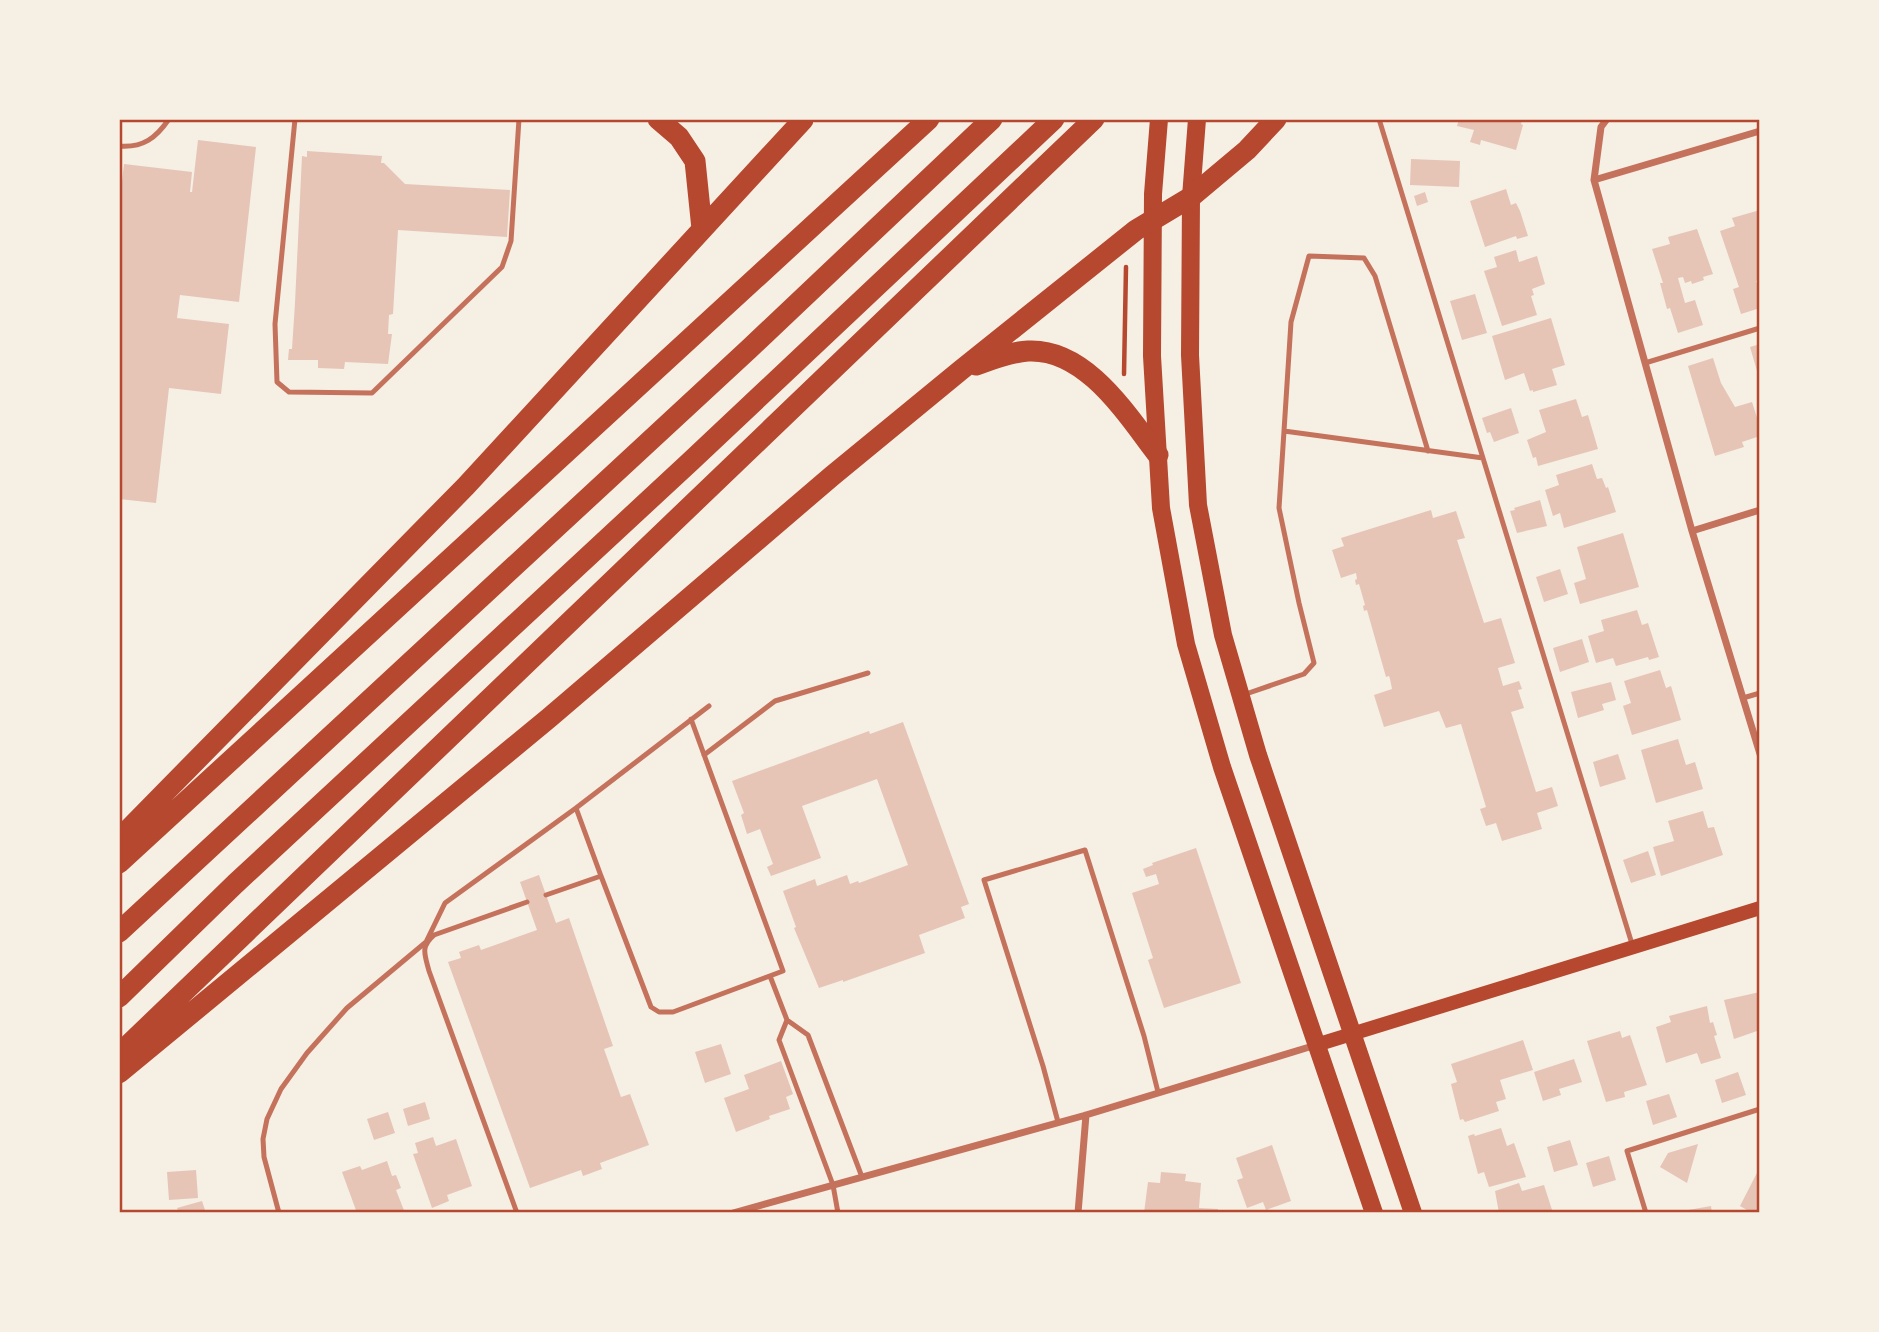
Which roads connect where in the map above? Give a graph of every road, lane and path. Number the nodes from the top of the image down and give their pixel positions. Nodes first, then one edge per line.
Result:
1 (169, 119) edge
2 (295, 119) edge
3 (519, 119) edge
4 (658, 119) edge
5 (929, 119) edge
6 (992, 119) edge
7 (1054, 119) edge
8 (1094, 119) edge
9 (1159, 119) edge
10 (1197, 119) edge
11 (1276, 119) edge
12 (1379, 119) edge
13 (1607, 119) edge
14 (800, 120) edge
15 (1760, 131) edge
16 (119, 146) edge
17 (1594, 180) junction
18 (1191, 197) junction
19 (1153, 220) junction
20 (702, 229) junction
21 (1126, 266) dead end
22 (1760, 328) edge
23 (1645, 363) junction
24 (961, 370) junction
25 (1124, 375) dead end
26 (1284, 431) junction
27 (1428, 451) junction
28 (1158, 455) junction
29 (1483, 458) junction
30 (1760, 510) edge
31 (1692, 531) junction
32 (868, 673) dead end
33 (1760, 693) edge
34 (1240, 696) junction
35 (1743, 698) junction
36 (709, 706) dead end
37 (691, 719) junction
38 (1760, 754) edge
39 (704, 755) junction
40 (576, 808) junction
41 (119, 839) edge
42 (119, 863) edge
43 (601, 876) junction
44 (546, 895) dead end
45 (527, 902) dead end
46 (1760, 908) edge
47 (119, 932) edge
48 (426, 942) junction
49 (1633, 947) junction
50 (770, 976) junction
51 (119, 997) edge
52 (787, 1020) junction
53 (1351, 1035) junction
54 (1316, 1045) junction
55 (119, 1054) edge
56 (119, 1073) edge
57 (1158, 1093) junction
58 (1760, 1109) edge
59 (1086, 1115) junction
60 (1058, 1122) junction
61 (862, 1177) junction
62 (833, 1185) junction
63 (279, 1213) edge
64 (517, 1213) edge
65 (733, 1213) edge
66 (838, 1213) edge
67 (1078, 1213) edge
68 (1374, 1213) edge
69 (1413, 1213) edge
70 (1646, 1213) edge

1 - 16 lane
2 - 3 lane
4 - 20 highway
5 - 42 highway
6 - 47 highway
7 - 51 highway
8 - 55 highway
9 - 19 main road
10 - 18 main road
11 - 18 highway
12 - 29 lane
13 - 17 street
14 - 20 highway
15 - 17 street
17 - 23 street
18 - 19 highway
18 - 34 main road
19 - 24 highway
19 - 28 main road
20 - 41 highway
21 - 25 path
22 - 23 lane
23 - 31 street
24 - 28 highway
24 - 56 highway
26 - 27 lane
26 - 27 lane
26 - 34 lane
27 - 29 lane
28 - 54 main road
29 - 49 lane
30 - 31 street
31 - 35 street
32 - 39 lane
33 - 35 lane
34 - 53 main road
35 - 38 street
36 - 37 lane
37 - 39 lane
37 - 40 lane
39 - 50 lane
40 - 43 lane
40 - 48 lane
43 - 44 lane
43 - 50 lane
45 - 48 lane
46 - 49 main road
48 - 63 lane
48 - 64 lane
49 - 53 main road
50 - 52 lane
52 - 61 lane
52 - 62 lane
53 - 54 main road
53 - 69 main road
54 - 57 street
54 - 68 main road
57 - 59 street
57 - 60 lane
58 - 70 lane
59 - 60 street
59 - 67 street
60 - 61 street
61 - 62 street
62 - 65 street
62 - 66 lane

